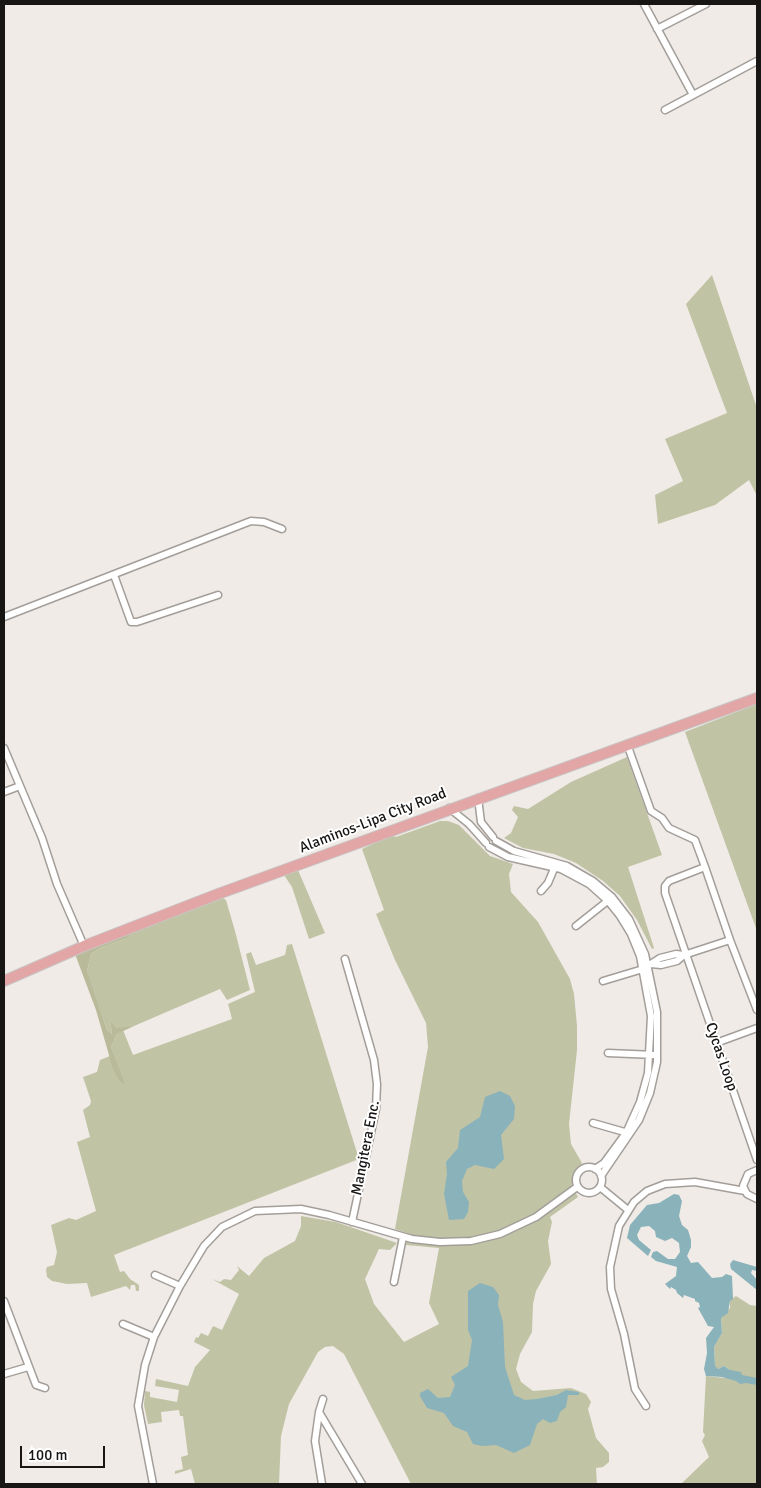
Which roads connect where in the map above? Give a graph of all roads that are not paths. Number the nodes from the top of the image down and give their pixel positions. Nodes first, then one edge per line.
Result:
1 (644, 4) edge
2 (706, 4) edge
3 (657, 29) junction
4 (757, 61) edge
5 (692, 93) junction
6 (665, 110) dead end
7 (282, 529) dead end
8 (114, 575) junction
9 (218, 595) dead end
10 (4, 617) edge
11 (757, 698) edge
12 (628, 744) junction
13 (4, 748) edge
14 (20, 786) junction
15 (4, 792) edge
16 (478, 798) junction
17 (449, 808) junction
18 (492, 837) junction
19 (486, 842) junction
20 (556, 864) junction
21 (706, 867) junction
22 (541, 891) dead end
23 (610, 899) junction
24 (576, 926) dead end
25 (730, 940) junction
26 (84, 946) junction
27 (685, 955) junction
28 (345, 959) dead end
29 (648, 966) junction
30 (4, 981) edge
31 (603, 981) dead end
32 (757, 1010) edge
33 (757, 1028) edge
34 (716, 1043) junction
35 (608, 1053) dead end
36 (654, 1055) junction
37 (593, 1123) dead end
38 (629, 1134) junction
39 (757, 1160) edge
40 (595, 1169) junction
41 (757, 1170) edge
42 (602, 1176) junction
43 (577, 1187) junction
44 (600, 1188) junction
45 (745, 1190) junction
46 (757, 1200) edge
47 (628, 1210) junction
48 (352, 1222) junction
49 (403, 1237) junction
50 (155, 1275) dead end
51 (394, 1282) dead end
52 (180, 1286) junction
53 (4, 1304) edge
54 (12, 1324) junction
55 (122, 1324) dead end
56 (4, 1327) edge
57 (154, 1337) junction
58 (28, 1366) junction
59 (4, 1374) edge
60 (45, 1388) dead end
61 (323, 1399) dead end
62 (646, 1406) dead end
63 (319, 1412) junction
64 (153, 1484) edge
65 (322, 1484) edge
66 (362, 1484) edge

1 - 3 street
2 - 3 street
3 - 5 street
4 - 5 street
5 - 6 street
7 - 8 street
8 - 9 street
8 - 10 street
11 - 12 main road, Alaminos-Lipa City Road
12 - 16 main road, Alaminos-Lipa City Road
12 - 21 street
13 - 14 street
14 - 15 street
14 - 26 street
16 - 17 main road, Alaminos-Lipa City Road
16 - 18 street
17 - 19 street
17 - 26 main road, Alaminos-Lipa City Road
18 - 19 street
18 - 20 street
19 - 20 street
20 - 22 street
20 - 23 street
21 - 25 street
21 - 27 street, Cycas Loop
23 - 24 street
23 - 29 street
25 - 27 street
25 - 32 street
26 - 30 main road, Alaminos-Lipa City Road
27 - 29 street
27 - 34 street, Cycas Loop
28 - 48 street, Mangitera Enc.
29 - 31 street
29 - 36 street
33 - 34 street
34 - 39 street, Cycas Loop
35 - 36 street
36 - 38 street
37 - 38 street
38 - 40 street
38 - 42 street
40 - 42 street
40 - 43 street
41 - 45 street
42 - 44 street
43 - 44 street
43 - 49 street
44 - 47 street
45 - 46 street
45 - 47 street
47 - 62 street
48 - 49 street
48 - 52 street
49 - 51 street
50 - 52 street
52 - 57 street
53 - 54 street
54 - 56 street
54 - 58 street
55 - 57 street
57 - 64 street
58 - 59 street
58 - 60 street
61 - 63 street
63 - 65 street
63 - 66 street

